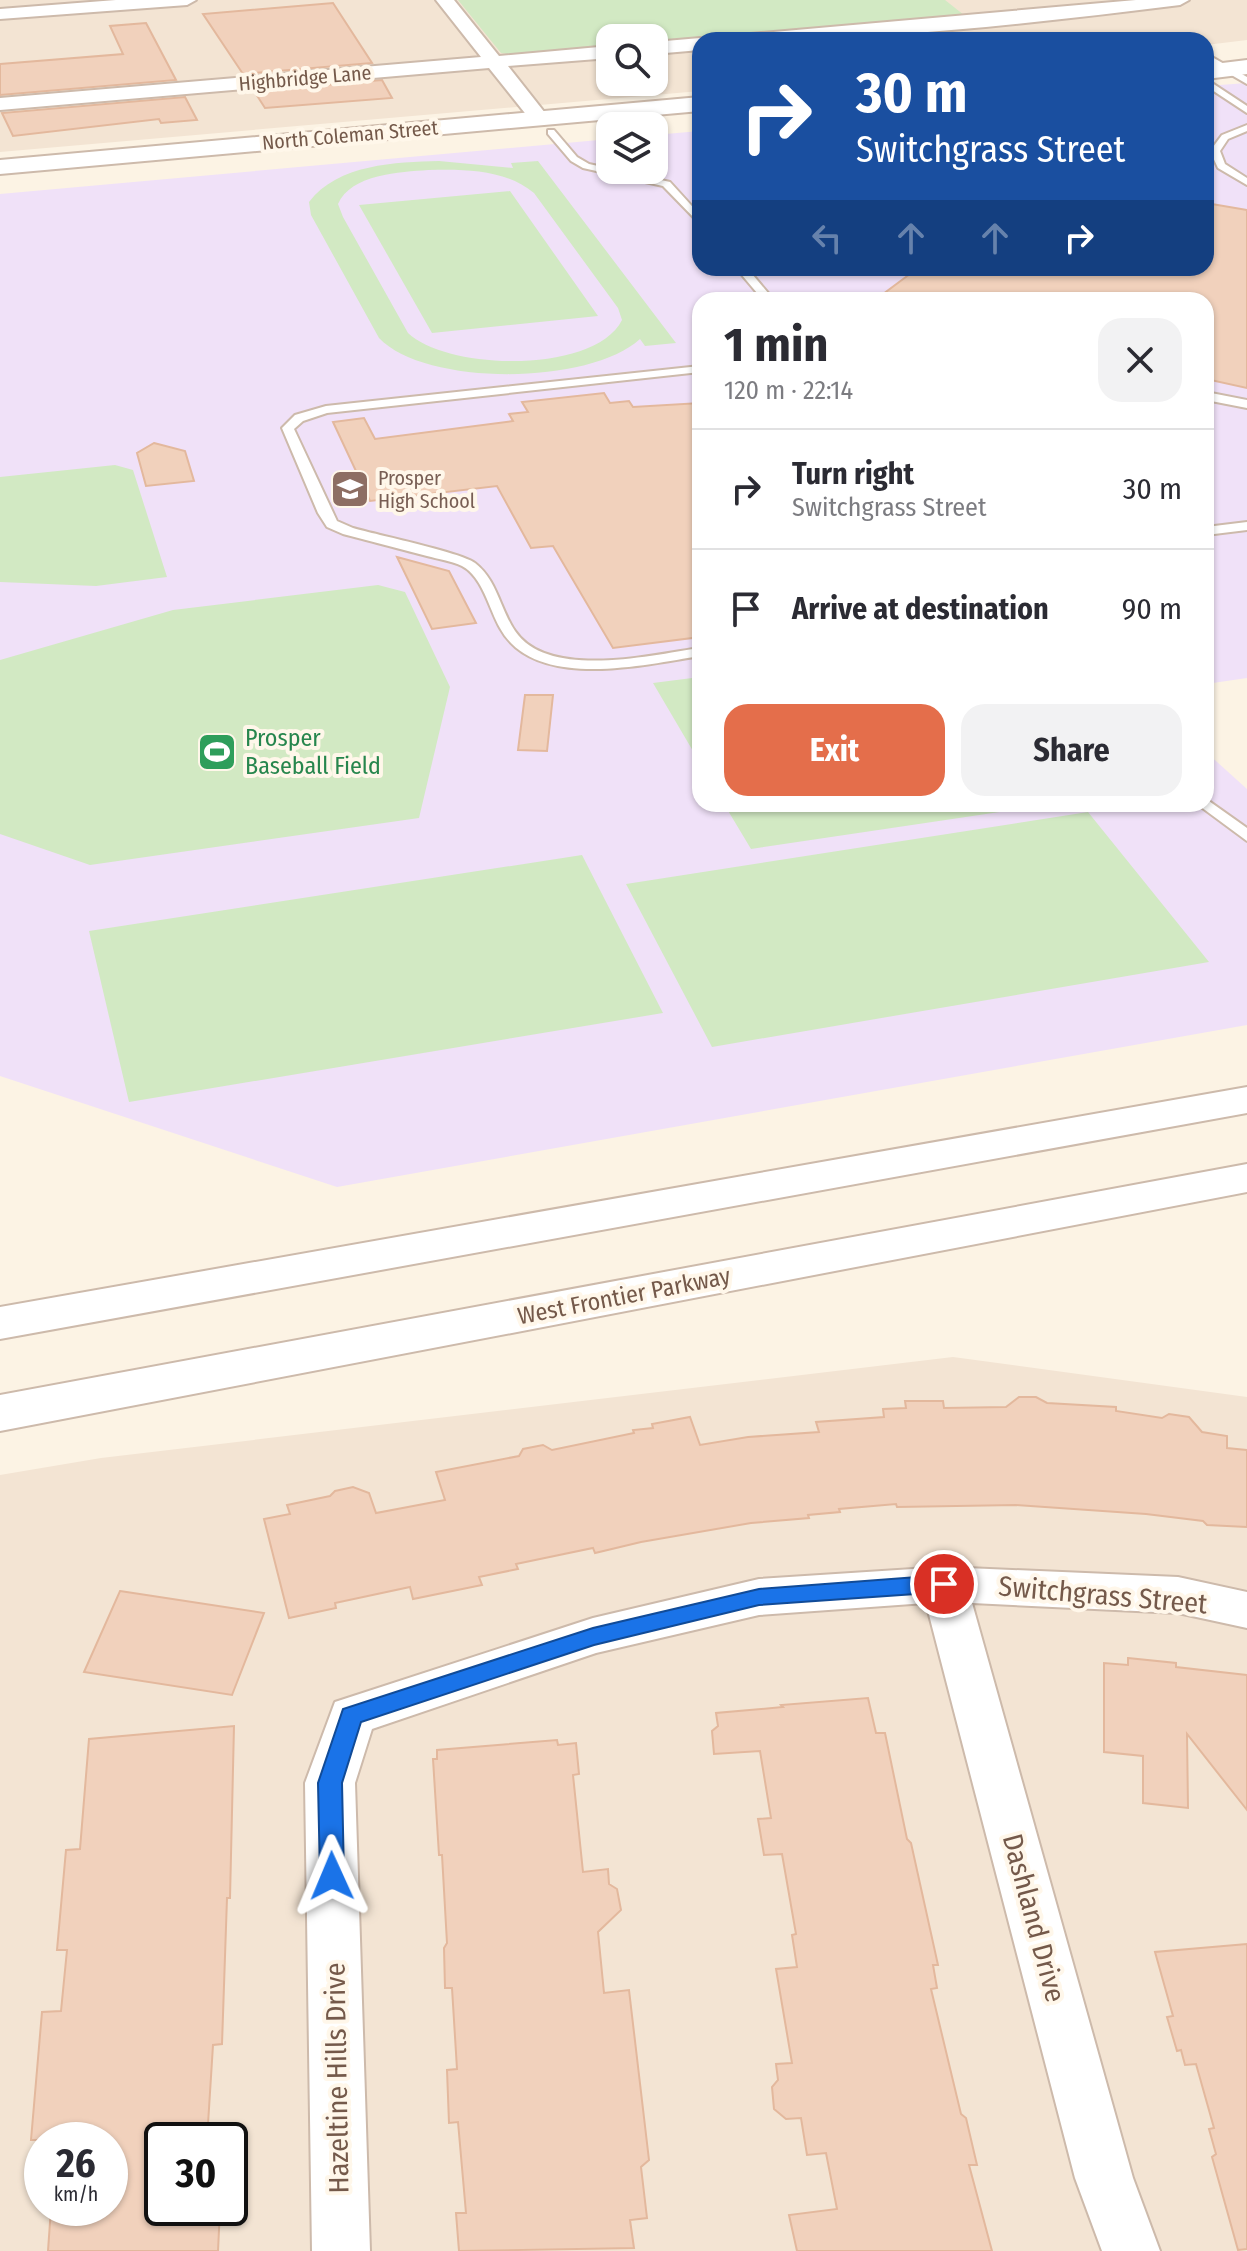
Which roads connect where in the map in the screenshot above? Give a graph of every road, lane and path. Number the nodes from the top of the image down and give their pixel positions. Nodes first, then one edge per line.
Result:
1 (187, 0) edge
2 (445, 0) edge
3 (959, 0) edge
4 (1180, 0) edge
5 (0, 14) edge
6 (986, 20) junction
7 (844, 32) edge
8 (692, 45) edge
9 (668, 47) edge
10 (596, 53) edge
11 (494, 62) junction
12 (1214, 87) edge
13 (0, 104) edge
14 (692, 105) edge
15 (1247, 110) edge
16 (692, 119) edge
17 (668, 121) edge
18 (545, 125) junction
19 (596, 126) edge
20 (1247, 128) edge
21 (0, 167) edge
22 (0, 180) edge
23 (1247, 182) edge
24 (692, 212) edge
25 (748, 276) edge
26 (762, 292) edge
27 (692, 370) edge
28 (1214, 398) edge
29 (1247, 404) edge
30 (1247, 526) edge
31 (1214, 530) edge
32 (692, 653) edge
33 (1214, 810) edge
34 (1247, 836) edge
35 (1247, 1100) edge
36 (1247, 1178) edge
37 (0, 1323) edge
38 (0, 1413) edge
39 (944, 1584) junction
40 (1247, 1610) edge
41 (352, 1716) joint
42 (341, 2251) edge
43 (1131, 2251) edge

1 - 5 street
2 - 11 street
3 - 6 street
4 - 6 street
6 - 7 street
8 - 9 street
10 - 11 street, Highbridge Lane
11 - 13 street, Highbridge Lane
11 - 18 street
12 - 15 lane
14 - 18 street, North Coleman Street
16 - 17 street, North Coleman Street
18 - 19 street, North Coleman Street
18 - 21 street, North Coleman Street
18 - 22 street, North Coleman Street
18 - 24 lane
20 - 23 lane
25 - 26 lane
27 - 32 lane
28 - 29 lane
30 - 31 lane
33 - 34 lane
35 - 37 street
36 - 38 street, West Frontier Parkway
39 - 40 street, Switchgrass Street
39 - 41 street, Switchgrass Street
39 - 43 street, Dashland Drive
41 - 42 street, Hazeltine Hills Drive

